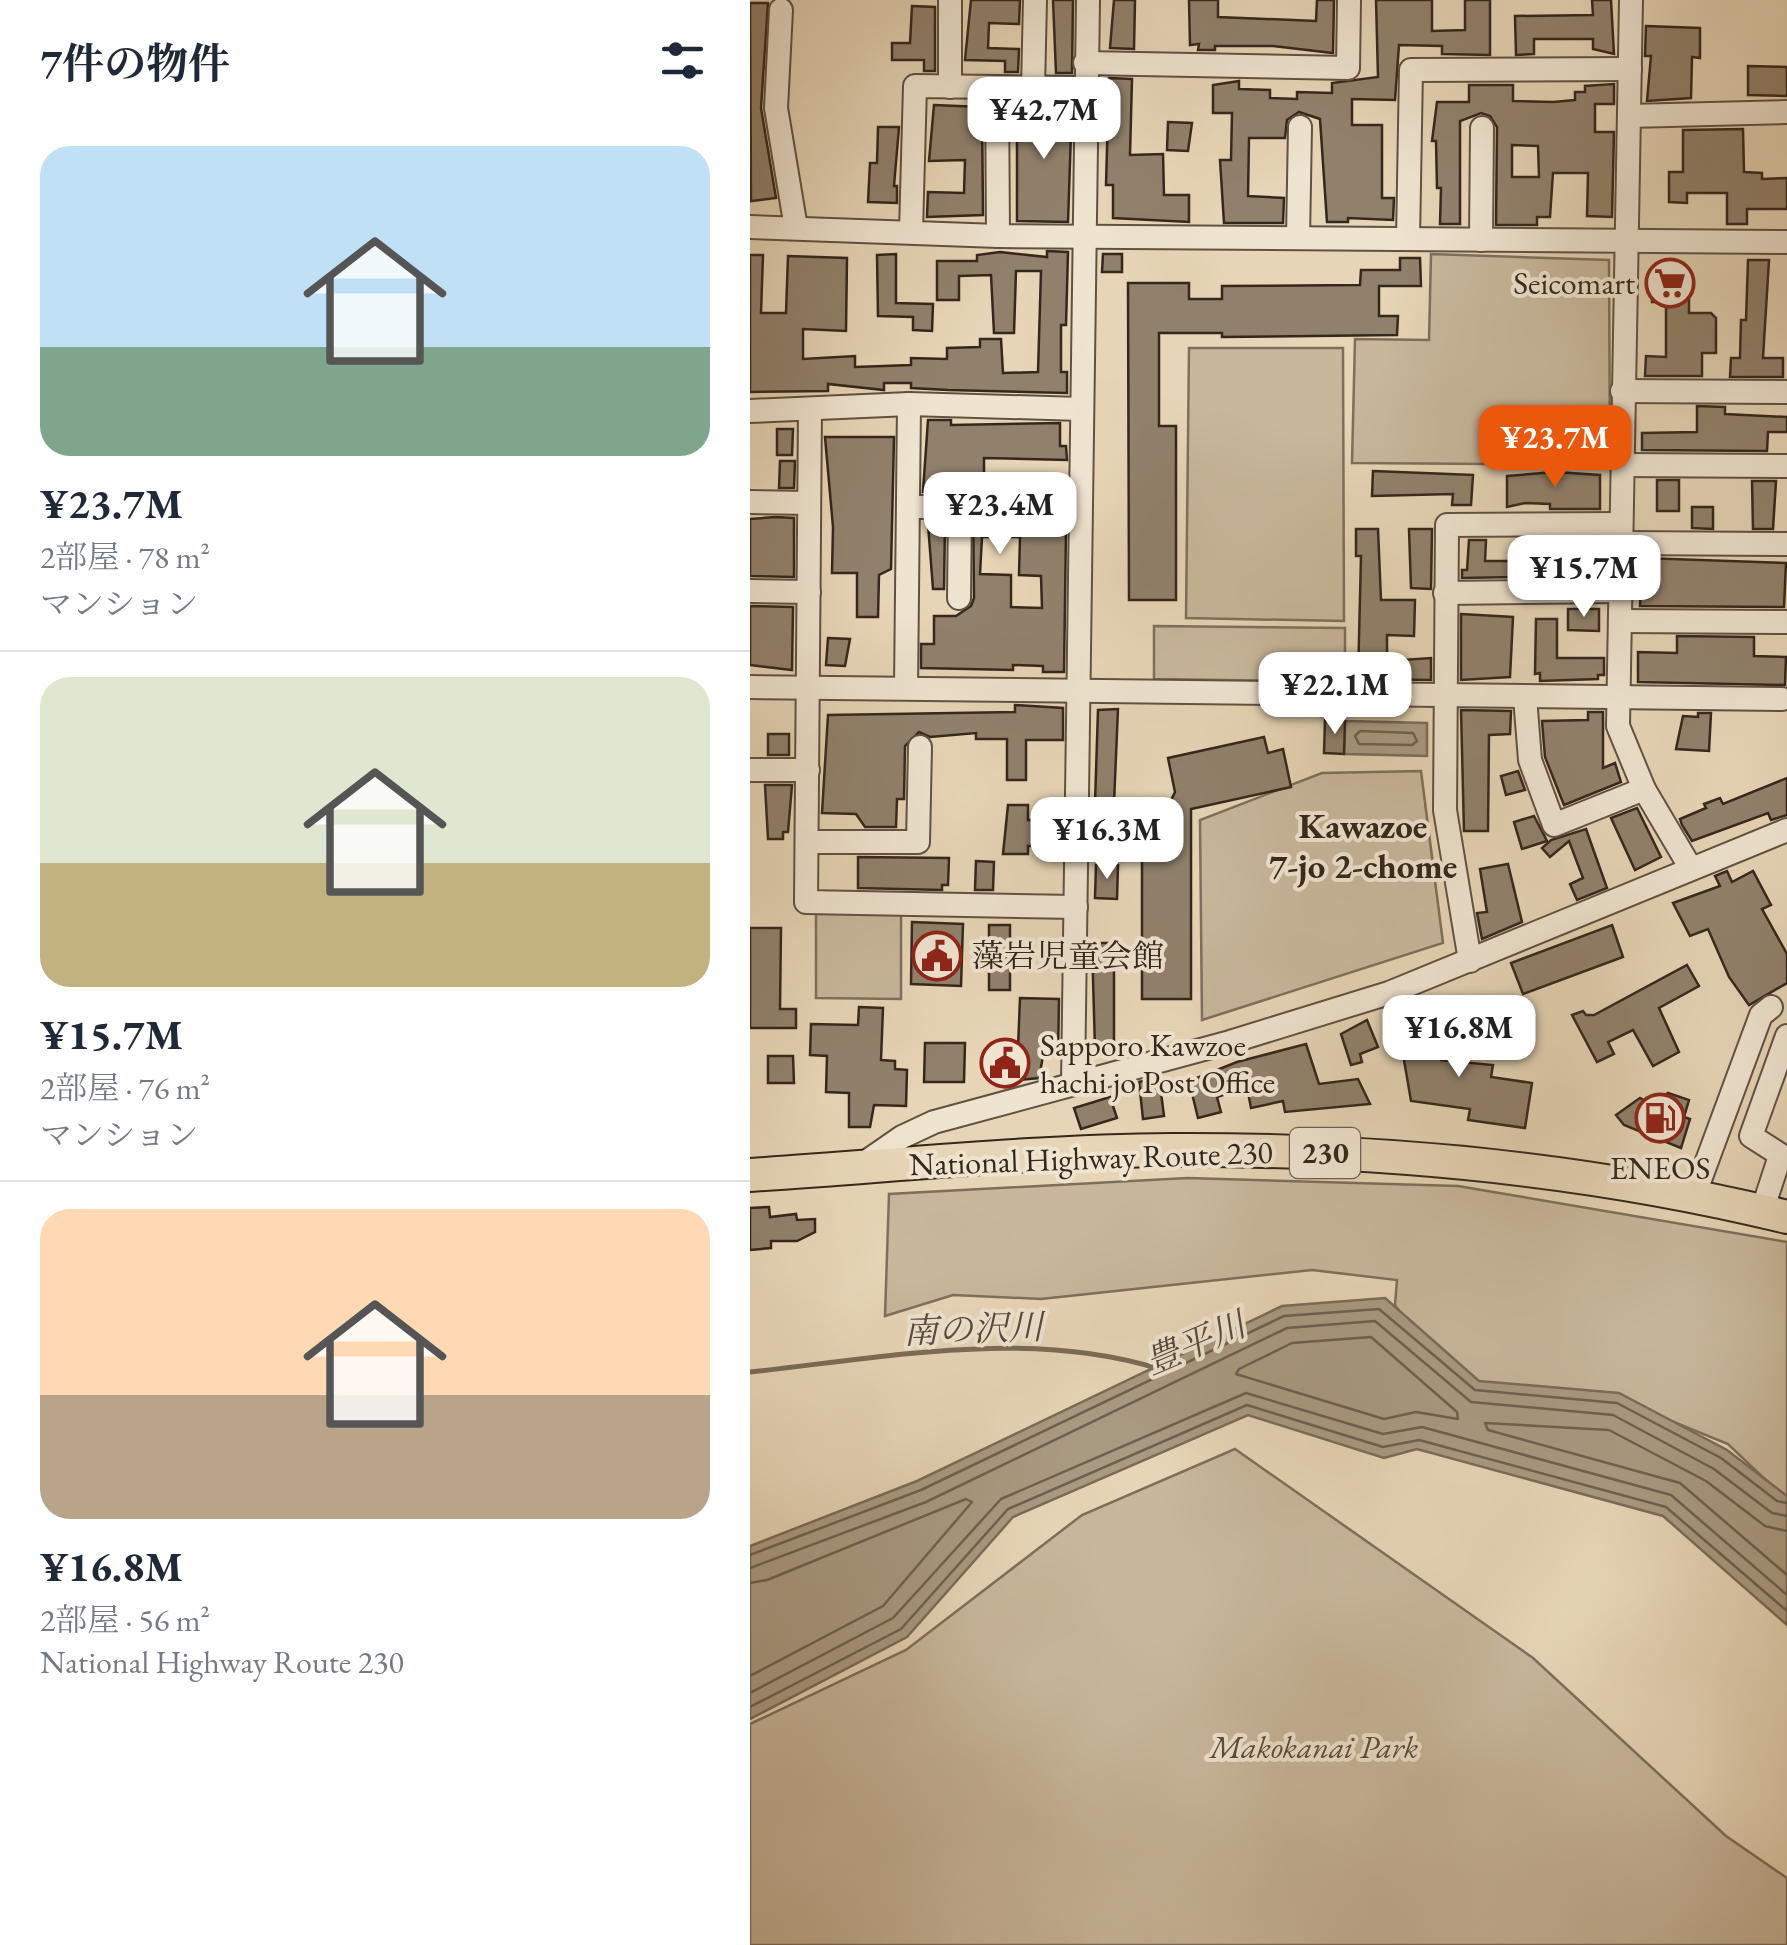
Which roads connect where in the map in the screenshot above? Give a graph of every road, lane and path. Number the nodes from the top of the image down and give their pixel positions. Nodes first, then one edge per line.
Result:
1 (950, 0) edge
2 (1035, 0) edge
3 (1088, 0) edge
4 (1349, 0) edge
5 (1630, 0) edge
6 (780, 10) dead end
7 (1085, 62) junction
8 (1630, 68) junction
9 (950, 87) junction
10 (998, 87) junction
11 (1033, 88) junction
12 (1085, 88) junction
13 (1787, 112) edge
14 (1629, 116) junction
15 (1300, 127) dead end
16 (1482, 128) dead end
17 (750, 227) edge
18 (796, 228) junction
19 (911, 231) junction
20 (998, 236) junction
21 (1083, 237) junction
22 (1298, 238) junction
23 (1408, 239) junction
24 (1481, 240) junction
25 (1626, 241) junction
26 (1787, 242) edge
27 (1622, 390) junction
28 (1787, 392) edge
29 (908, 404) junction
30 (810, 409) junction
31 (1081, 409) junction
32 (750, 410) edge
33 (1622, 465) junction
34 (1787, 466) edge
35 (750, 502) edge
36 (808, 503) junction
37 (908, 507) junction
38 (1014, 514) dead end
39 (1080, 514) junction
40 (1620, 534) junction
41 (1787, 544) edge
42 (750, 591) edge
43 (809, 592) junction
44 (1620, 592) junction
45 (1445, 593) junction
46 (959, 598) dead end
47 (1620, 621) junction
48 (1787, 622) edge
49 (750, 686) edge
50 (809, 687) junction
51 (906, 688) junction
52 (1078, 691) junction
53 (1442, 694) junction
54 (1525, 696) junction
55 (1618, 697) junction
56 (1782, 698) dead end
57 (920, 747) dead end
58 (750, 770) edge
59 (808, 770) junction
60 (1644, 789) junction
61 (1787, 830) edge
62 (807, 842) junction
63 (1690, 867) junction
64 (1076, 907) junction
65 (1470, 961) junction
66 (1771, 1007) dead end
67 (1787, 1036) edge
68 (1073, 1084) junction
69 (1784, 1158) edge
70 (858, 1168) junction
71 (750, 1175) edge
72 (1694, 1196) junction
73 (1775, 1214) edge

1 - 9 street
2 - 11 street
3 - 7 street
4 - 7 street
5 - 8 street
6 - 18 street
7 - 12 street
8 - 14 street
8 - 23 street
9 - 10 street
9 - 19 street
10 - 11 street
10 - 20 street
11 - 12 street
12 - 21 street
13 - 14 street
14 - 25 street
15 - 22 street
16 - 24 street
17 - 18 street
18 - 19 street
19 - 20 street
20 - 21 street
21 - 22 street
21 - 31 street
22 - 23 street
23 - 24 street
24 - 25 street
25 - 26 street
25 - 27 street
27 - 28 street
27 - 33 street
29 - 30 street
29 - 31 street
29 - 37 street
30 - 32 street
30 - 36 street
31 - 39 street
33 - 34 street
33 - 40 street
35 - 36 street
36 - 43 street
37 - 46 street
37 - 51 street
38 - 39 street
39 - 52 street
40 - 41 street
40 - 44 street
40 - 45 street
42 - 43 street
43 - 50 street
44 - 45 street
44 - 47 street
45 - 53 street
47 - 48 street
47 - 55 street
49 - 50 street
50 - 51 street
50 - 59 street
51 - 52 street
52 - 53 street
52 - 64 street
53 - 54 street
53 - 65 street
54 - 55 street
54 - 60 street
55 - 56 street
55 - 60 street
57 - 62 street
58 - 59 street
59 - 62 street
60 - 63 street
61 - 63 street
62 - 64 street
63 - 65 street
64 - 68 street
65 - 68 street
66 - 72 street
67 - 69 street
68 - 70 street
69 - 73 street
70 - 71 highway, National Highway Route 230 / 230
70 - 72 highway, National Highway Route 230 / 230
72 - 73 highway, National Highway Route 230 / 230

